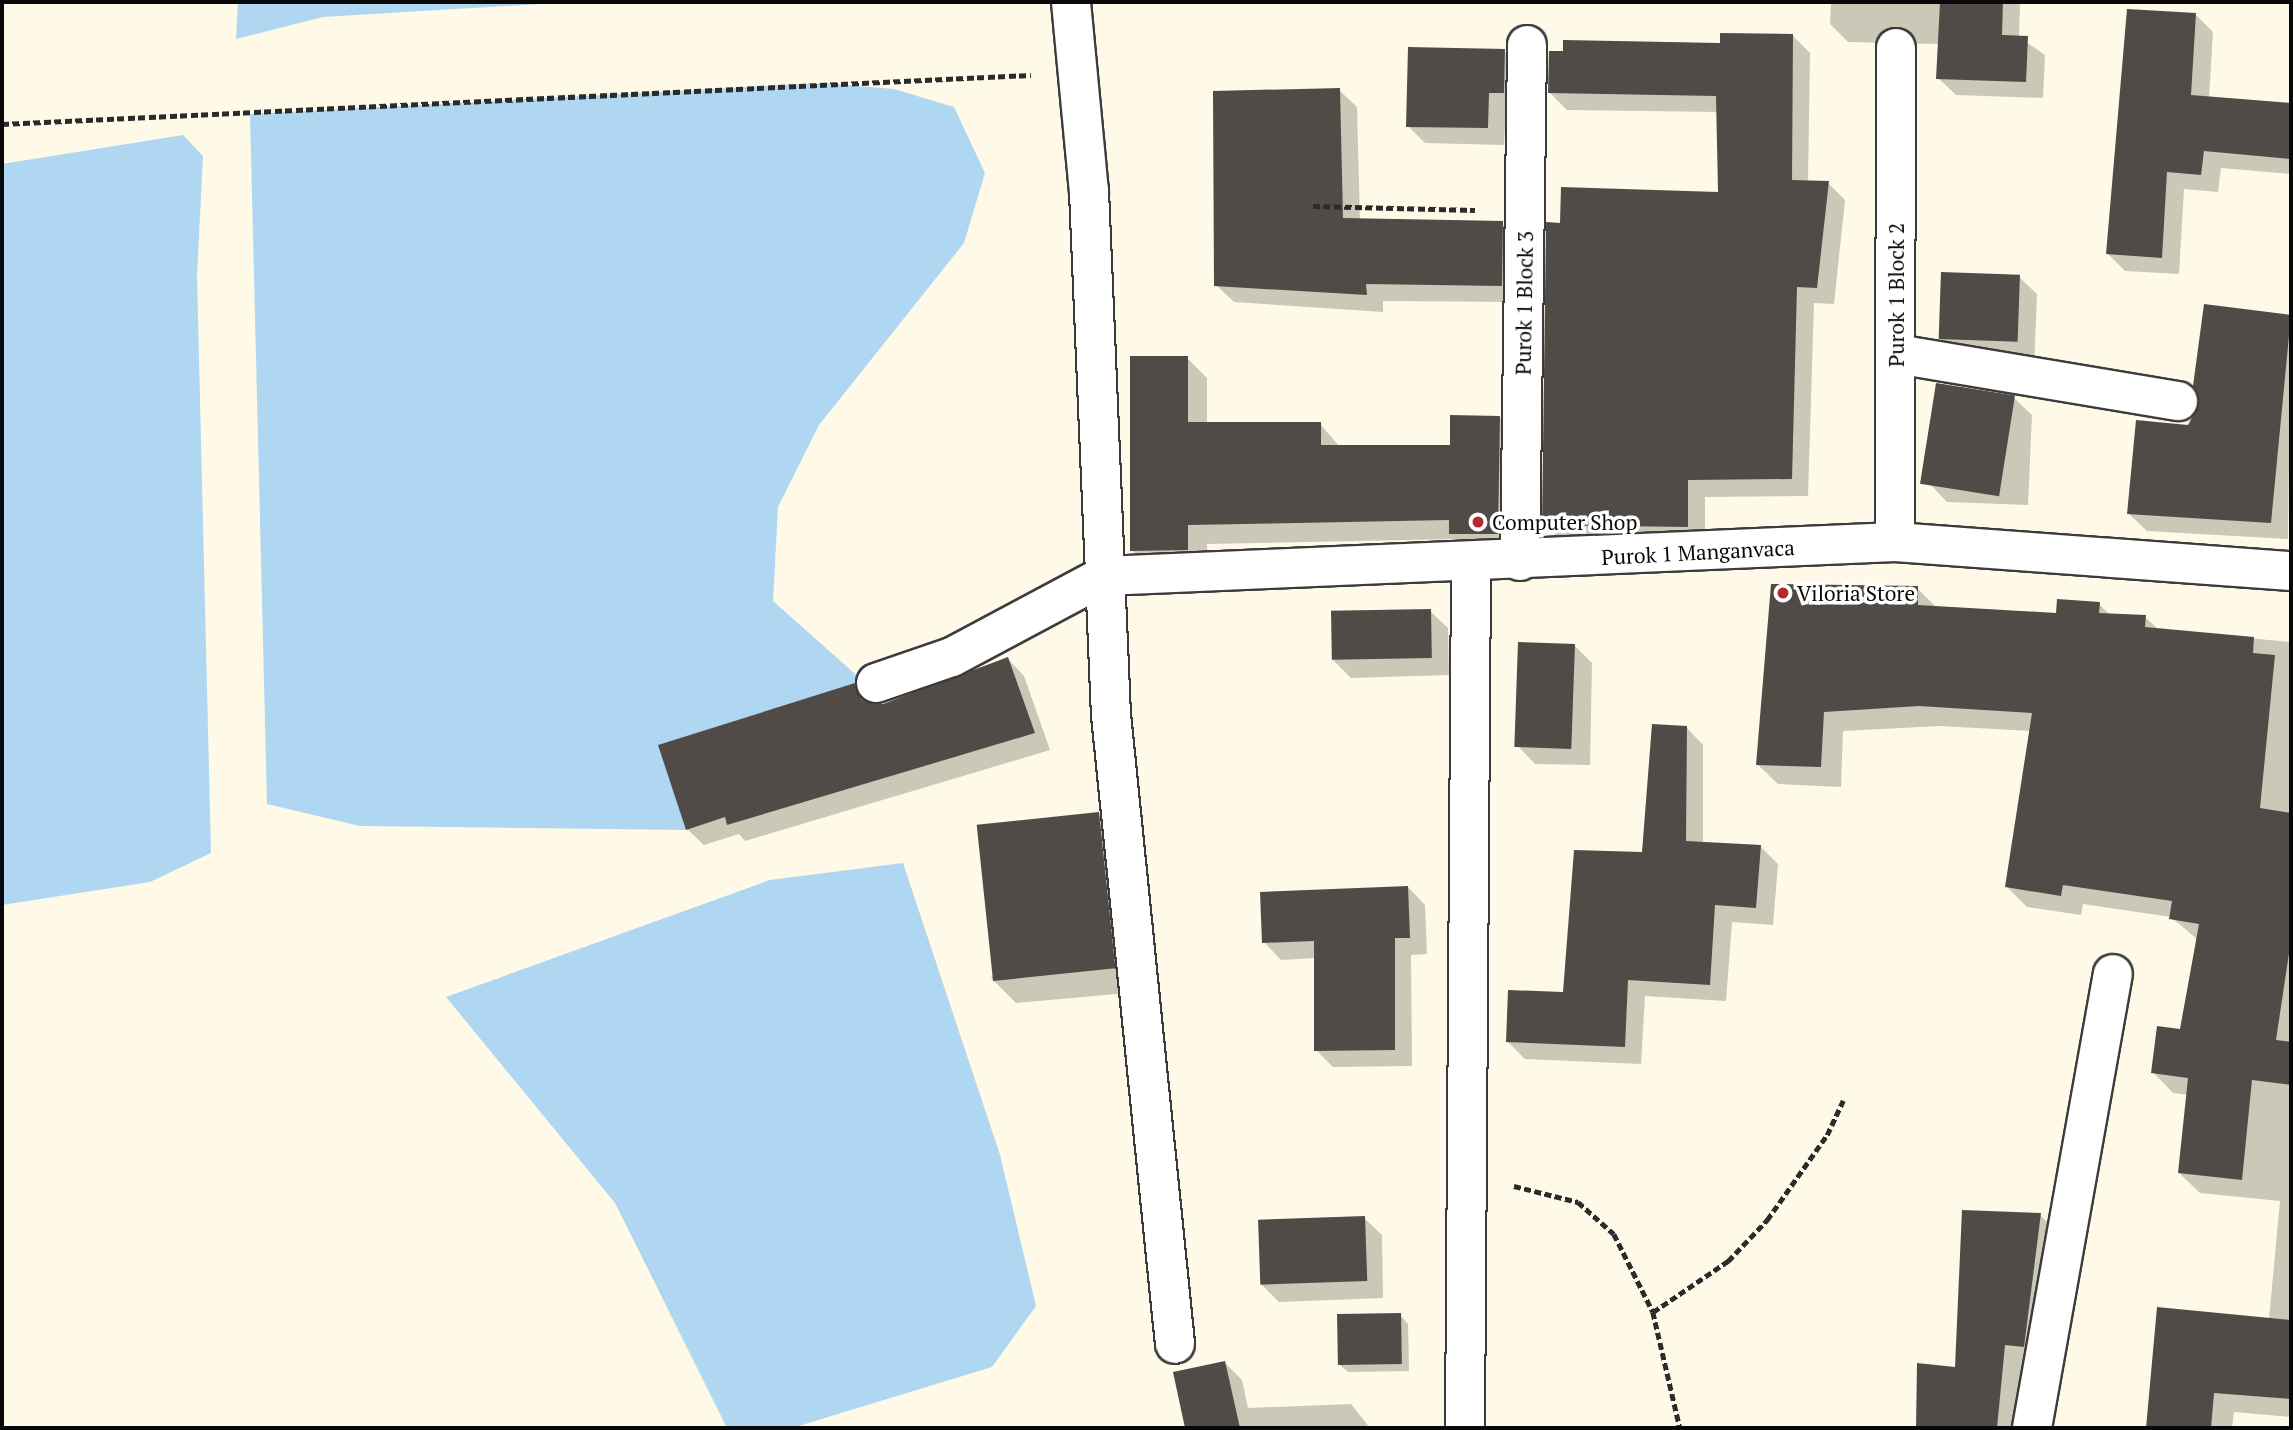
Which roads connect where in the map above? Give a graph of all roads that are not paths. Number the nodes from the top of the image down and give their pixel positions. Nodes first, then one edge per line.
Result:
1 (1071, 2) edge
2 (1527, 45) dead end
3 (1896, 48) dead end
4 (1896, 354) junction
5 (2178, 401) dead end
6 (1895, 542) junction
7 (1520, 561) junction
8 (1471, 564) junction
9 (2291, 571) edge
10 (1104, 576) junction
11 (876, 683) dead end
12 (2113, 974) dead end
13 (1175, 1344) dead end
14 (1465, 1428) edge
15 (2032, 1428) edge

1 - 10 street
2 - 7 street, Purok 1 Block 3
3 - 4 street, Purok 1 Block 2
4 - 5 street
4 - 6 street, Purok 1 Block 2
6 - 7 street, Purok 1 Manganvaca
6 - 9 street, Purok 1 Manganvaca
7 - 8 street, Purok 1 Manganvaca
8 - 10 street, Purok 1 Manganvaca
8 - 14 street
10 - 11 street
10 - 13 street
12 - 15 street

